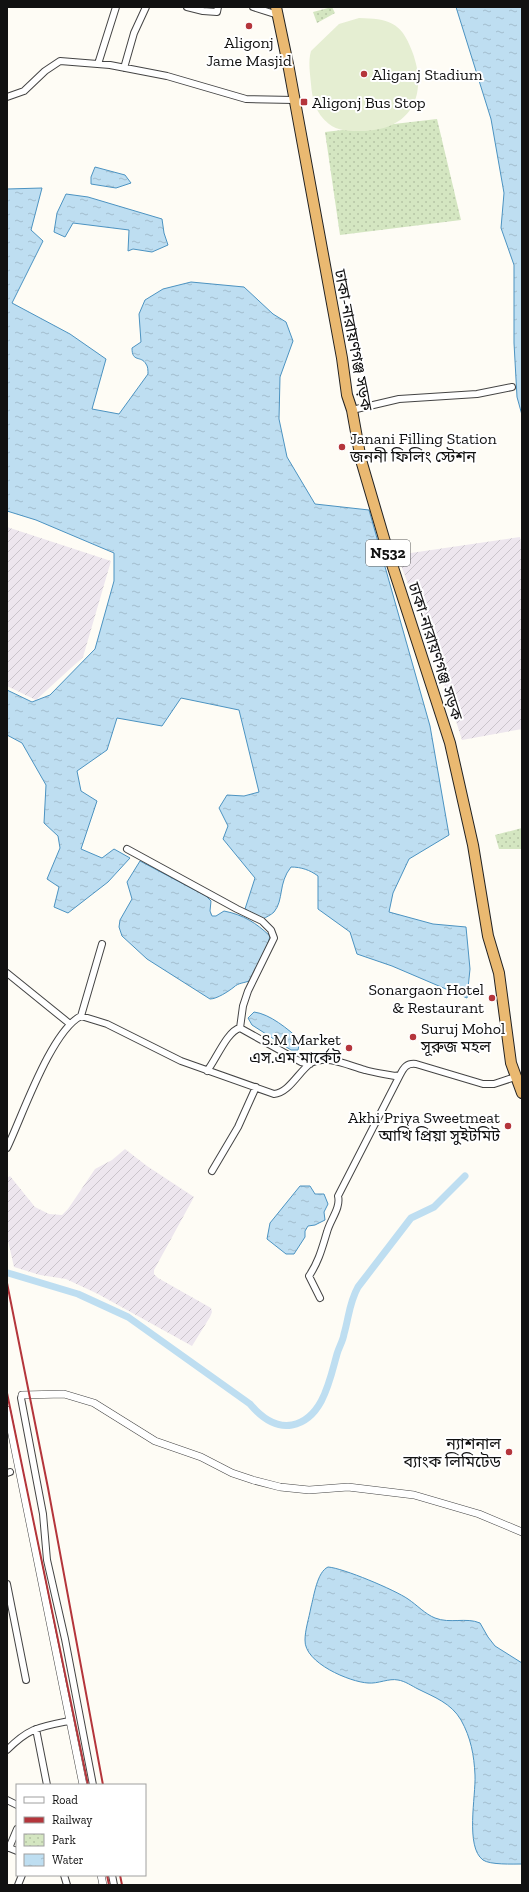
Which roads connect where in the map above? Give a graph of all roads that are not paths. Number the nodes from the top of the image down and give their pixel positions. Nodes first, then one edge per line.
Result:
1 (116, 7) edge
2 (146, 7) edge
3 (188, 7) edge
4 (218, 7) edge
5 (253, 7) edge
6 (277, 11) edge
7 (98, 64) junction
8 (124, 68) junction
9 (7, 97) edge
10 (294, 100) junction
11 (512, 387) dead end
12 (352, 410) junction
13 (127, 849) dead end
14 (102, 944) dead end
15 (7, 973) edge
16 (81, 1016) junction
17 (70, 1024) junction
18 (240, 1028) junction
19 (310, 1064) junction
20 (207, 1071) junction
21 (400, 1075) junction
22 (515, 1077) junction
23 (256, 1087) junction
24 (522, 1093) edge
25 (7, 1148) edge
26 (212, 1171) dead end
27 (320, 1298) dead end
28 (22, 1395) joint
29 (7, 1410) edge
30 (522, 1532) edge
31 (7, 1584) edge
32 (26, 1680) dead end
33 (69, 1721) junction
34 (36, 1729) junction
35 (7, 1750) edge
36 (47, 1784) edge
37 (83, 1784) edge
38 (93, 1784) edge
39 (7, 1800) edge
40 (16, 1804) edge
41 (16, 1831) edge
42 (8, 1848) edge

1 - 7 street
2 - 8 street
3 - 4 street
5 - 6 street
6 - 10 highway, ঢাকা-নারায়ণগঞ্জ সড়ক / N532
7 - 8 street
7 - 9 street
8 - 10 street
10 - 12 highway, ঢাকা-নারায়ণগঞ্জ সড়ক / N532
11 - 12 street
12 - 22 highway, ঢাকা-নারায়ণগঞ্জ সড়ক / N532
13 - 18 street
14 - 16 street
15 - 17 street
16 - 17 street
16 - 20 street
17 - 25 street
18 - 19 street
18 - 20 street
19 - 21 street
19 - 23 street
20 - 23 street
21 - 22 street
21 - 27 street
22 - 24 highway, ঢাকা-নারায়ণগঞ্জ সড়ক / N532
23 - 26 street
28 - 30 street
28 - 38 street
29 - 33 street
31 - 32 street
33 - 34 street
33 - 37 street
34 - 35 street
34 - 36 street
39 - 40 street
41 - 42 street

